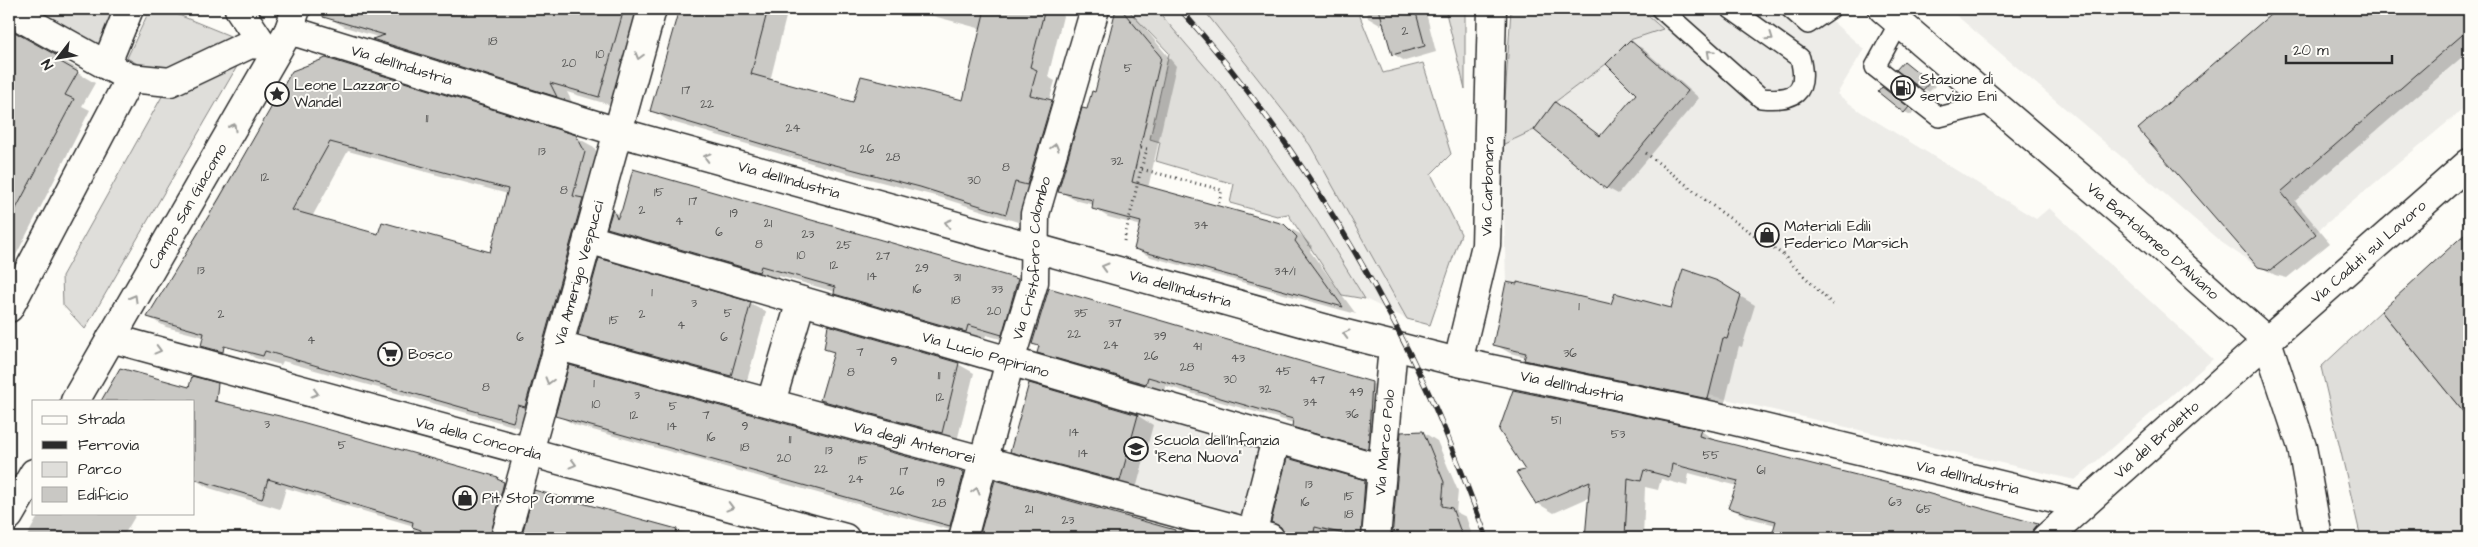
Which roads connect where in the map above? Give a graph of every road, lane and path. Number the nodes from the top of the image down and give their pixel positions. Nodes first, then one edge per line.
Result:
1 (129, 9) edge
2 (239, 9) edge
3 (652, 9) edge
4 (1094, 9) edge
5 (1492, 9) edge
6 (1661, 9) edge
7 (1730, 9) edge
8 (1791, 9) edge
9 (1830, 9) edge
10 (9, 11) edge
11 (1891, 16) edge
12 (293, 20) edge
13 (106, 66) junction
14 (130, 78) junction
15 (1993, 103) junction
16 (618, 132) junction
17 (1141, 148) dead end
18 (1646, 153) dead end
19 (2469, 163) edge
20 (1142, 170) junction
21 (1218, 206) dead end
22 (588, 239) junction
23 (1123, 246) dead end
24 (1035, 247) junction
25 (801, 301) junction
26 (1833, 305) dead end
27 (9, 308) edge
28 (111, 338) junction
29 (2267, 341) junction
30 (559, 346) junction
31 (1393, 346) junction
32 (1010, 362) junction
33 (1458, 362) junction
34 (76, 400) edge
35 (772, 402) junction
36 (1276, 439) junction
37 (529, 452) junction
38 (984, 461) junction
39 (1382, 469) junction
40 (32, 476) edge
41 (2082, 505) junction
42 (9, 516) edge
43 (1261, 536) edge
44 (2051, 536) edge
45 (505, 538) edge
46 (845, 538) edge
47 (963, 538) edge
48 (1376, 538) edge
49 (2318, 538) edge

1 - 13 street
2 - 14 street
3 -> 16 street, Via Amerigo Vespucci
24 -> 4 street, Via Cristoforo Colombo
5 - 33 street, Via Carbonara
7 -> 6 lane
8 - 9 lane
10 - 13 street
11 - 15 street, Via Bartolomeo D'Alviano
11 - 15 lane
12 - 16 street, Via dell'Industria
28 -> 12 street, Campo San Giacomo
13 - 14 street
14 - 27 street
15 - 29 street, Via Bartolomeo D'Alviano
16 - 22 street, Via Amerigo Vespucci
24 -> 16 street, Via dell'Industria
17 - 20 path
18 - 26 path
19 - 29 street, Via Caduti sul Lavoro
20 - 21 path
20 - 23 path
22 - 25 street, Via Lucio Papiriano
22 - 30 street, Via Amerigo Vespucci
31 -> 24 street, Via dell'Industria
24 - 32 street, Via Cristoforo Colombo
25 - 32 street, Via Lucio Papiriano
25 - 35 street
28 - 34 street, Campo San Giacomo
28 -> 37 street, Via della Concordia
29 - 41 street, Via del Broletto
29 - 49 street
30 - 35 street, Via degli Antenorei
30 -> 37 street, Via Amerigo Vespucci
31 - 33 street, Via dell'Industria
31 - 39 street, Via Marco Polo
32 - 36 street, Via Lucio Papiriano
32 - 38 street, Via Cristoforo Colombo
33 - 41 street, Via dell'Industria
35 - 38 street, Via degli Antenorei
36 - 39 street, Via Lucio Papiriano
36 - 43 street
37 - 45 street, Via Amerigo Vespucci
37 -> 46 street, Via della Concordia
38 - 43 street, Via degli Antenorei
47 -> 38 street, Via Cristoforo Colombo
39 - 48 street, Via Marco Polo
40 - 42 street
41 - 44 street, Via del Broletto

